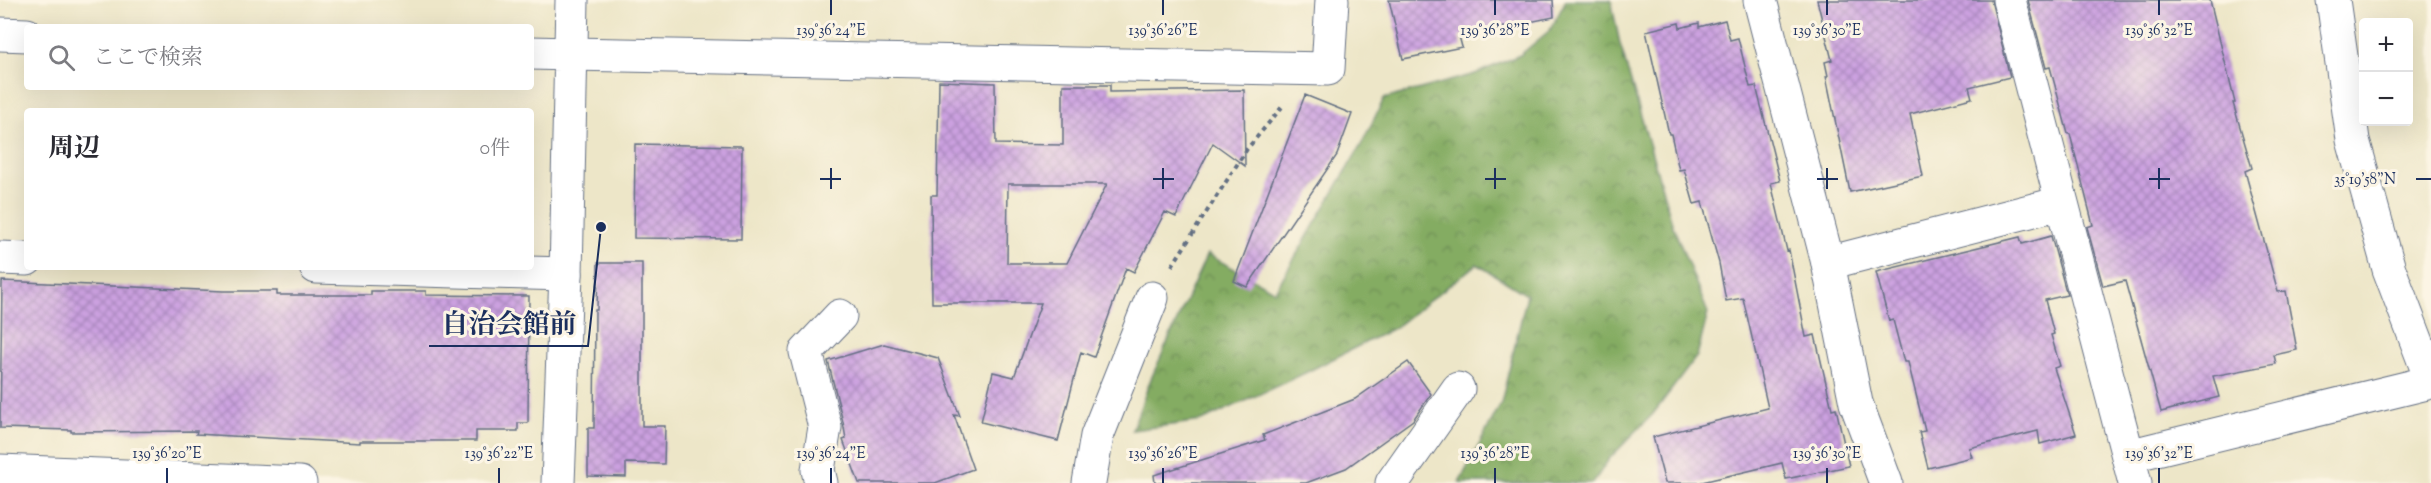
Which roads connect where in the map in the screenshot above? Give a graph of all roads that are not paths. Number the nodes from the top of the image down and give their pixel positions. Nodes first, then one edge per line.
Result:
1 (572, 0) edge
2 (1332, 0) edge
3 (1760, 0) edge
4 (2009, 0) edge
5 (2333, 0) edge
6 (0, 34) edge
7 (24, 35) edge
8 (534, 52) edge
9 (571, 54) junction
10 (2061, 203) junction
11 (0, 258) edge
12 (24, 259) edge
13 (1828, 263) junction
14 (423, 270) edge
15 (566, 274) junction
16 (1152, 298) road end
17 (840, 316) dead end
18 (2431, 381) edge
19 (1458, 389) dead end
20 (2132, 469) edge
21 (0, 471) edge
22 (300, 483) edge
23 (558, 483) edge
24 (821, 483) edge
25 (1089, 483) edge
26 (1392, 483) edge
27 (1886, 483) edge

1 - 9 street
2 - 9 street
3 - 13 street
4 - 10 street
5 - 18 street
6 - 7 street
8 - 9 street
9 - 15 street
10 - 13 street
10 - 20 street
11 - 12 street
13 - 27 street
14 - 15 street
15 - 23 street
16 - 25 street
17 - 24 street
18 - 20 street
19 - 26 street
21 - 22 street

